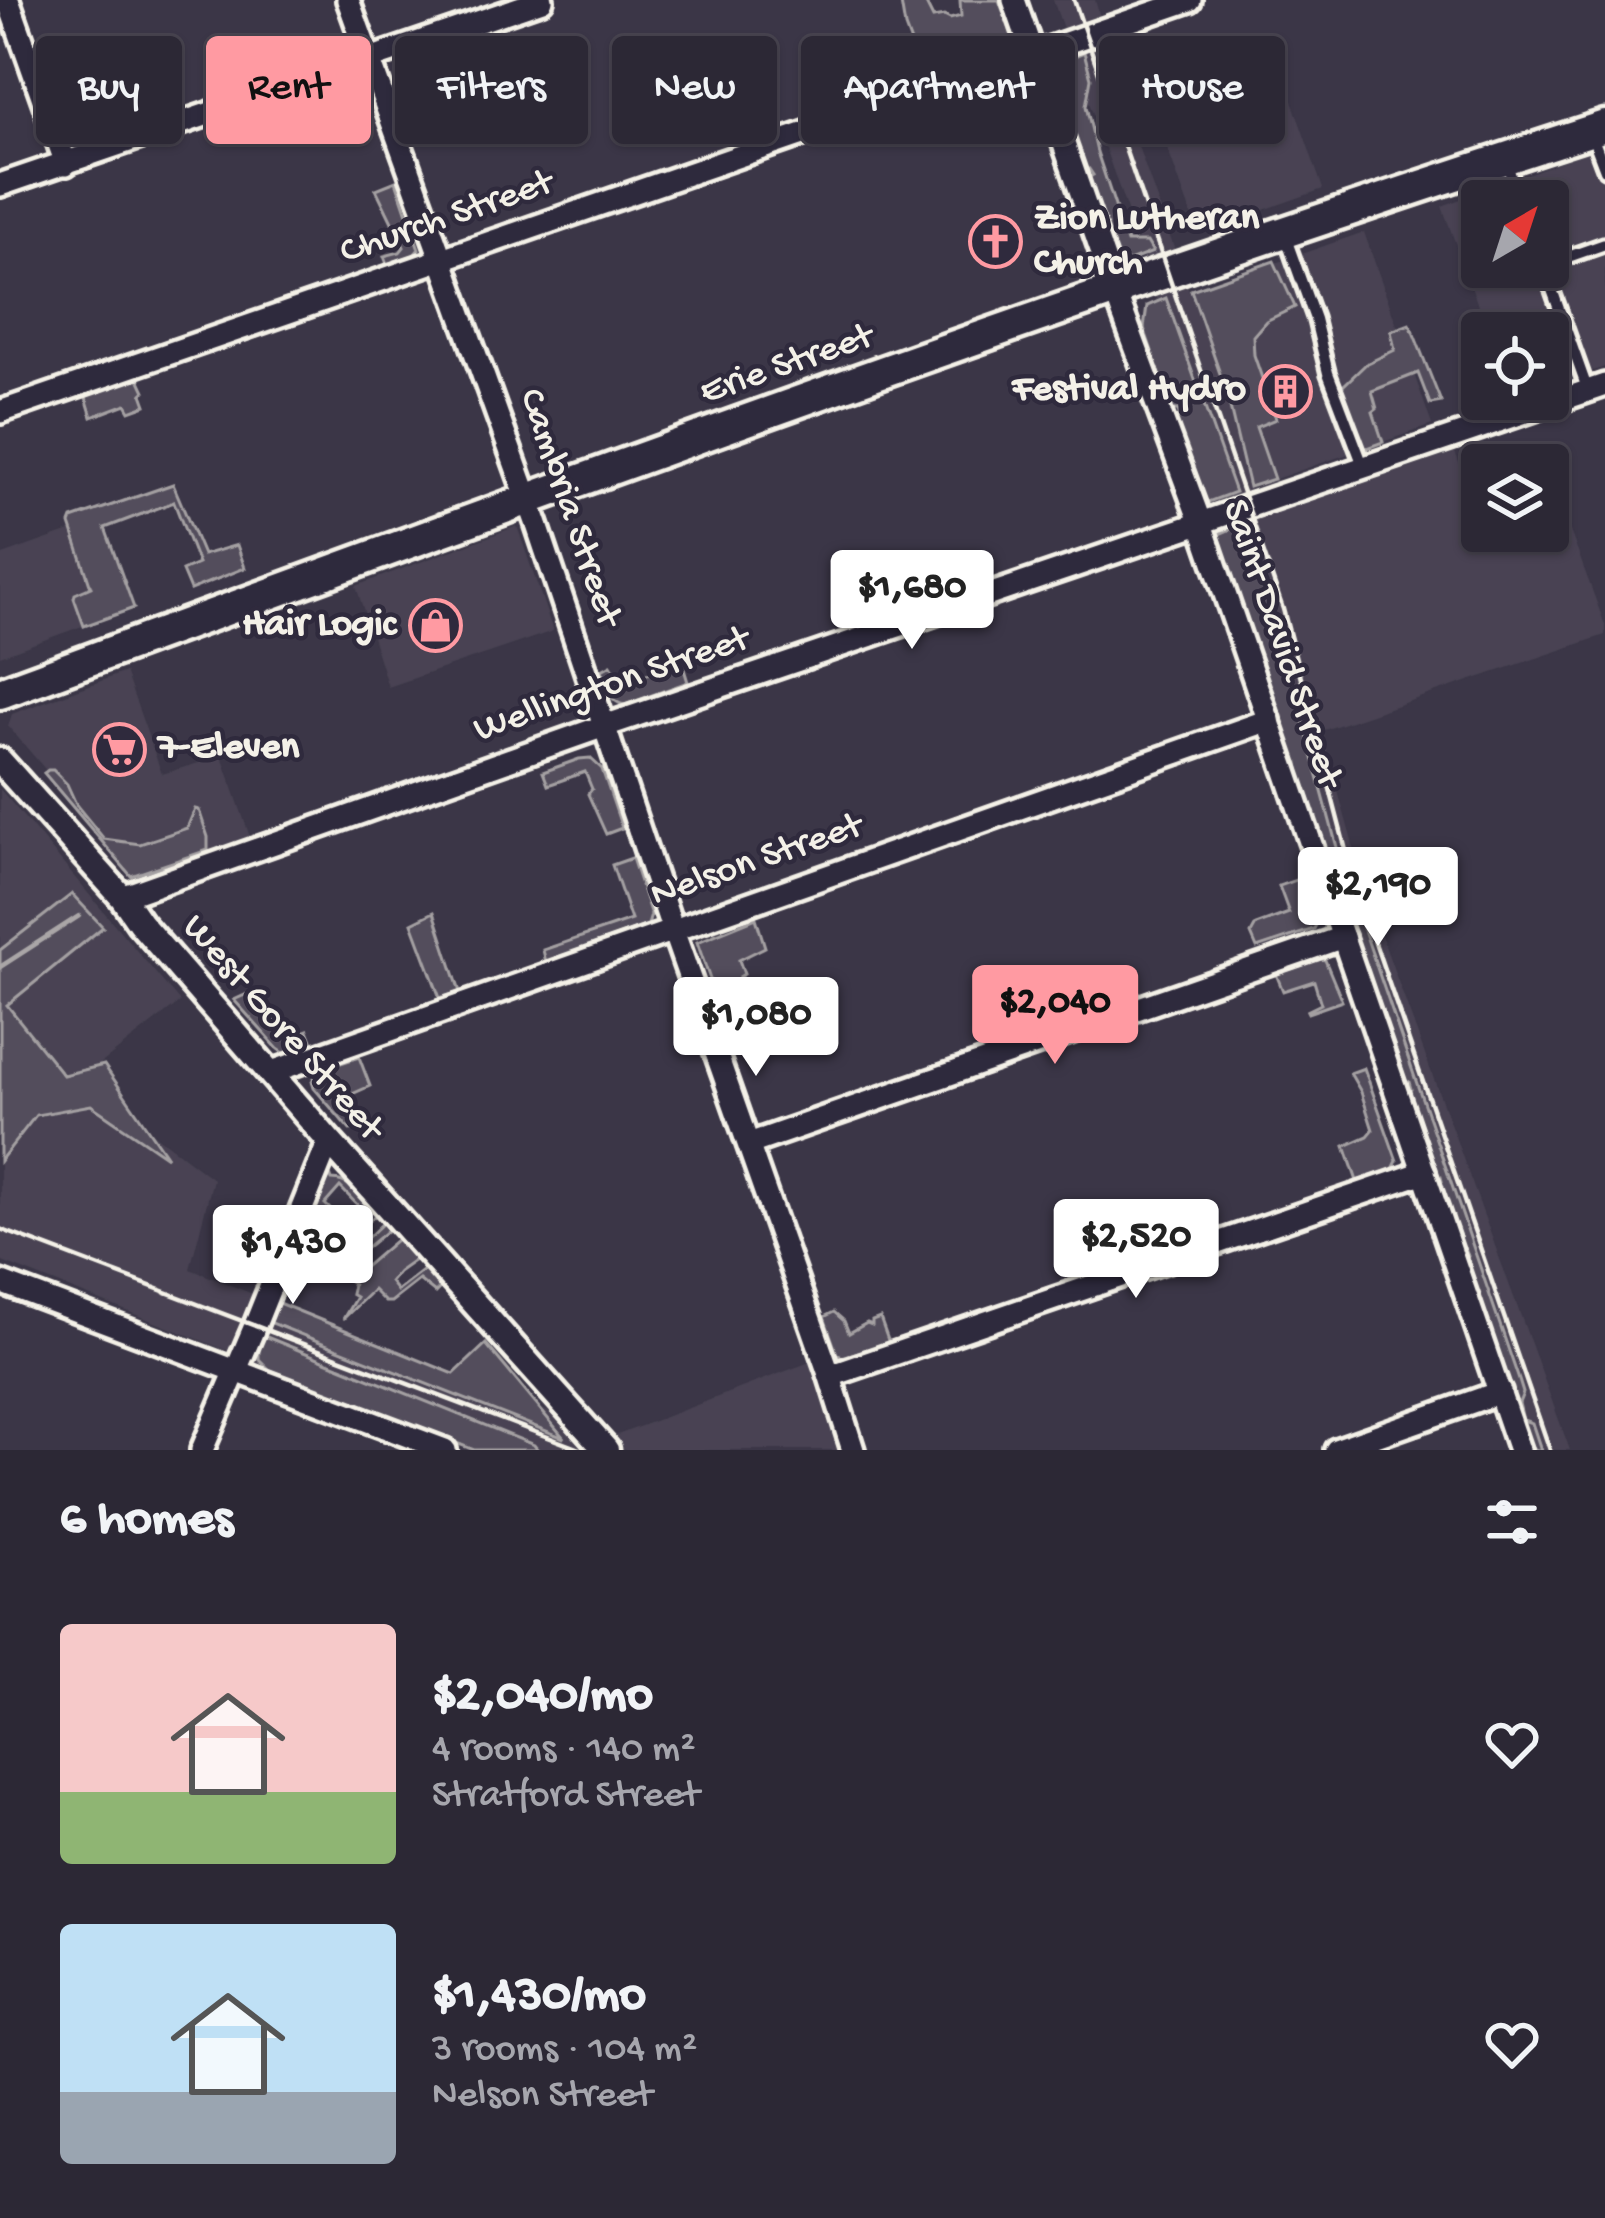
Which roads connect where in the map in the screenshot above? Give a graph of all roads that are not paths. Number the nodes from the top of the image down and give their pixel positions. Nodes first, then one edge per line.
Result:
1 (8, 0) edge
2 (348, 0) edge
3 (542, 0) edge
4 (1014, 0) edge
5 (1190, 0) edge
6 (360, 36) edge
7 (1026, 36) edge
8 (1075, 39) edge
9 (371, 61) edge
10 (371, 70) edge
11 (206, 117) edge
12 (1598, 128) edge
13 (801, 134) edge
14 (1064, 144) edge
15 (1504, 157) junction
16 (66, 164) junction
17 (1605, 170) edge
18 (1512, 180) edge
19 (0, 185) edge
20 (1284, 232) junction
21 (1605, 244) edge
22 (1569, 257) edge
23 (442, 259) junction
24 (1555, 288) edge
25 (1116, 291) junction
26 (1597, 388) edge
27 (0, 412) edge
28 (1364, 468) junction
29 (527, 500) junction
30 (1202, 524) junction
31 (0, 694) edge
32 (1269, 720) junction
33 (603, 727) junction
34 (0, 761) edge
35 (122, 897) junction
36 (675, 929) junction
37 (1343, 937) junction
38 (269, 1072) junction
39 (329, 1141) junction
40 (749, 1144) junction
41 (1424, 1172) junction
42 (0, 1282) edge
43 (234, 1372) junction
44 (830, 1376) junction
45 (1500, 1392) junction
46 (202, 1450) edge
47 (445, 1450) edge
48 (606, 1450) edge
49 (854, 1450) edge
50 (1336, 1450) edge
51 (1519, 1450) edge

1 - 16 street
2 - 6 street, Cambria Street
3 - 9 street
4 - 7 street, Saint David Street
5 - 8 street, Church Street
10 - 23 street, Cambria Street
11 - 16 street
12 - 15 main road, Erie Street
12 - 17 lane
13 - 23 street, Church Street
14 - 25 street, Saint David Street
15 - 18 lane
15 - 20 main road, Erie Street
16 - 19 street
20 - 25 main road, Erie Street
20 - 28 lane
21 - 22 lane
23 - 27 street, Church Street
23 - 29 street, Cambria Street
24 - 26 lane
25 - 29 main road, Erie Street
25 - 30 street, Saint David Street
26 - 28 street, Wellington Street
28 - 30 street, Wellington Street
29 - 31 main road, Erie Street
29 - 33 street, Cambria Street
30 - 32 street, Saint David Street
30 - 33 street, Wellington Street
32 - 36 street, Nelson Street
32 - 37 street, Saint David Street
33 - 35 street, Wellington Street
33 - 36 street, Cambria Street
34 - 35 street, West Gore Street
35 - 38 street, West Gore Street
36 - 38 street, Nelson Street
36 - 40 street, Cambria Street
37 - 40 street
37 - 41 street, Saint David Street
38 - 39 street, West Gore Street
39 - 43 street
39 - 48 street, West Gore Street
40 - 44 street, Cambria Street
41 - 44 street
41 - 45 street, Saint David Street
42 - 43 street
43 - 46 street
43 - 47 street
44 - 49 street, Cambria Street
45 - 50 street
45 - 51 street, Saint David Street

